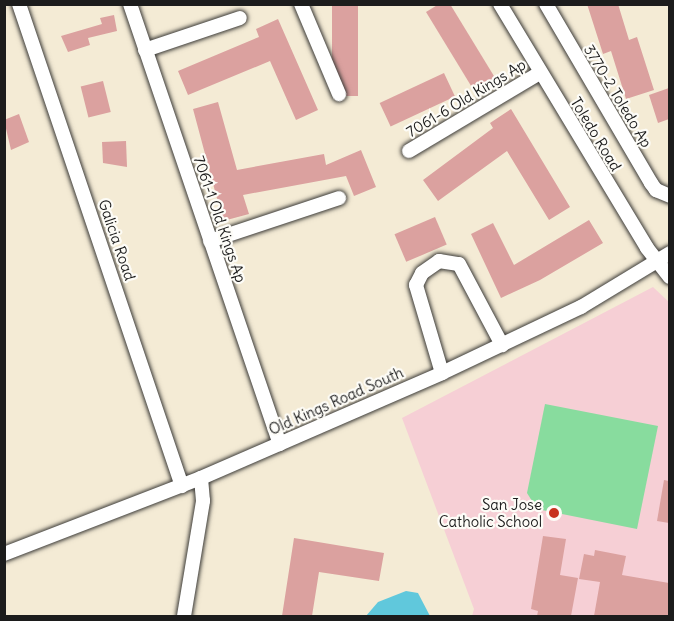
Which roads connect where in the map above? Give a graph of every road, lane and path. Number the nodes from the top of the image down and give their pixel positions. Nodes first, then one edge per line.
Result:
1 (19, 4) edge
2 (129, 4) edge
3 (301, 4) edge
4 (500, 4) edge
5 (546, 4) edge
6 (240, 18) dead end
7 (145, 50) junction
8 (540, 73) junction
9 (339, 94) dead end
10 (409, 151) dead end
11 (669, 196) edge
12 (339, 198) dead end
13 (210, 241) junction
14 (669, 253) edge
15 (656, 262) junction
16 (669, 276) edge
17 (502, 345) junction
18 (442, 373) junction
19 (280, 444) junction
20 (201, 478) junction
21 (182, 486) junction
22 (4, 554) edge
23 (184, 616) edge

1 - 21 street, Galicia Road
2 - 7 street, 7061-1 Old Kings Ap
3 - 9 street
4 - 8 street, Toledo Road
5 - 11 street, 3770-2 Toledo Ap
6 - 7 street
7 - 13 street, 7061-1 Old Kings Ap
8 - 10 street, 7061-6 Old Kings Ap
8 - 15 street, Toledo Road
12 - 13 street
13 - 19 street, 7061-1 Old Kings Ap
14 - 15 street, Old Kings Road South
15 - 16 street, Toledo Road
15 - 17 street, Old Kings Road South
17 - 18 street, Old Kings Road South
17 - 18 street
18 - 19 street, Old Kings Road South
19 - 20 street, Old Kings Road South
20 - 21 street, Old Kings Road South
20 - 23 street
21 - 22 street, Old Kings Road South

